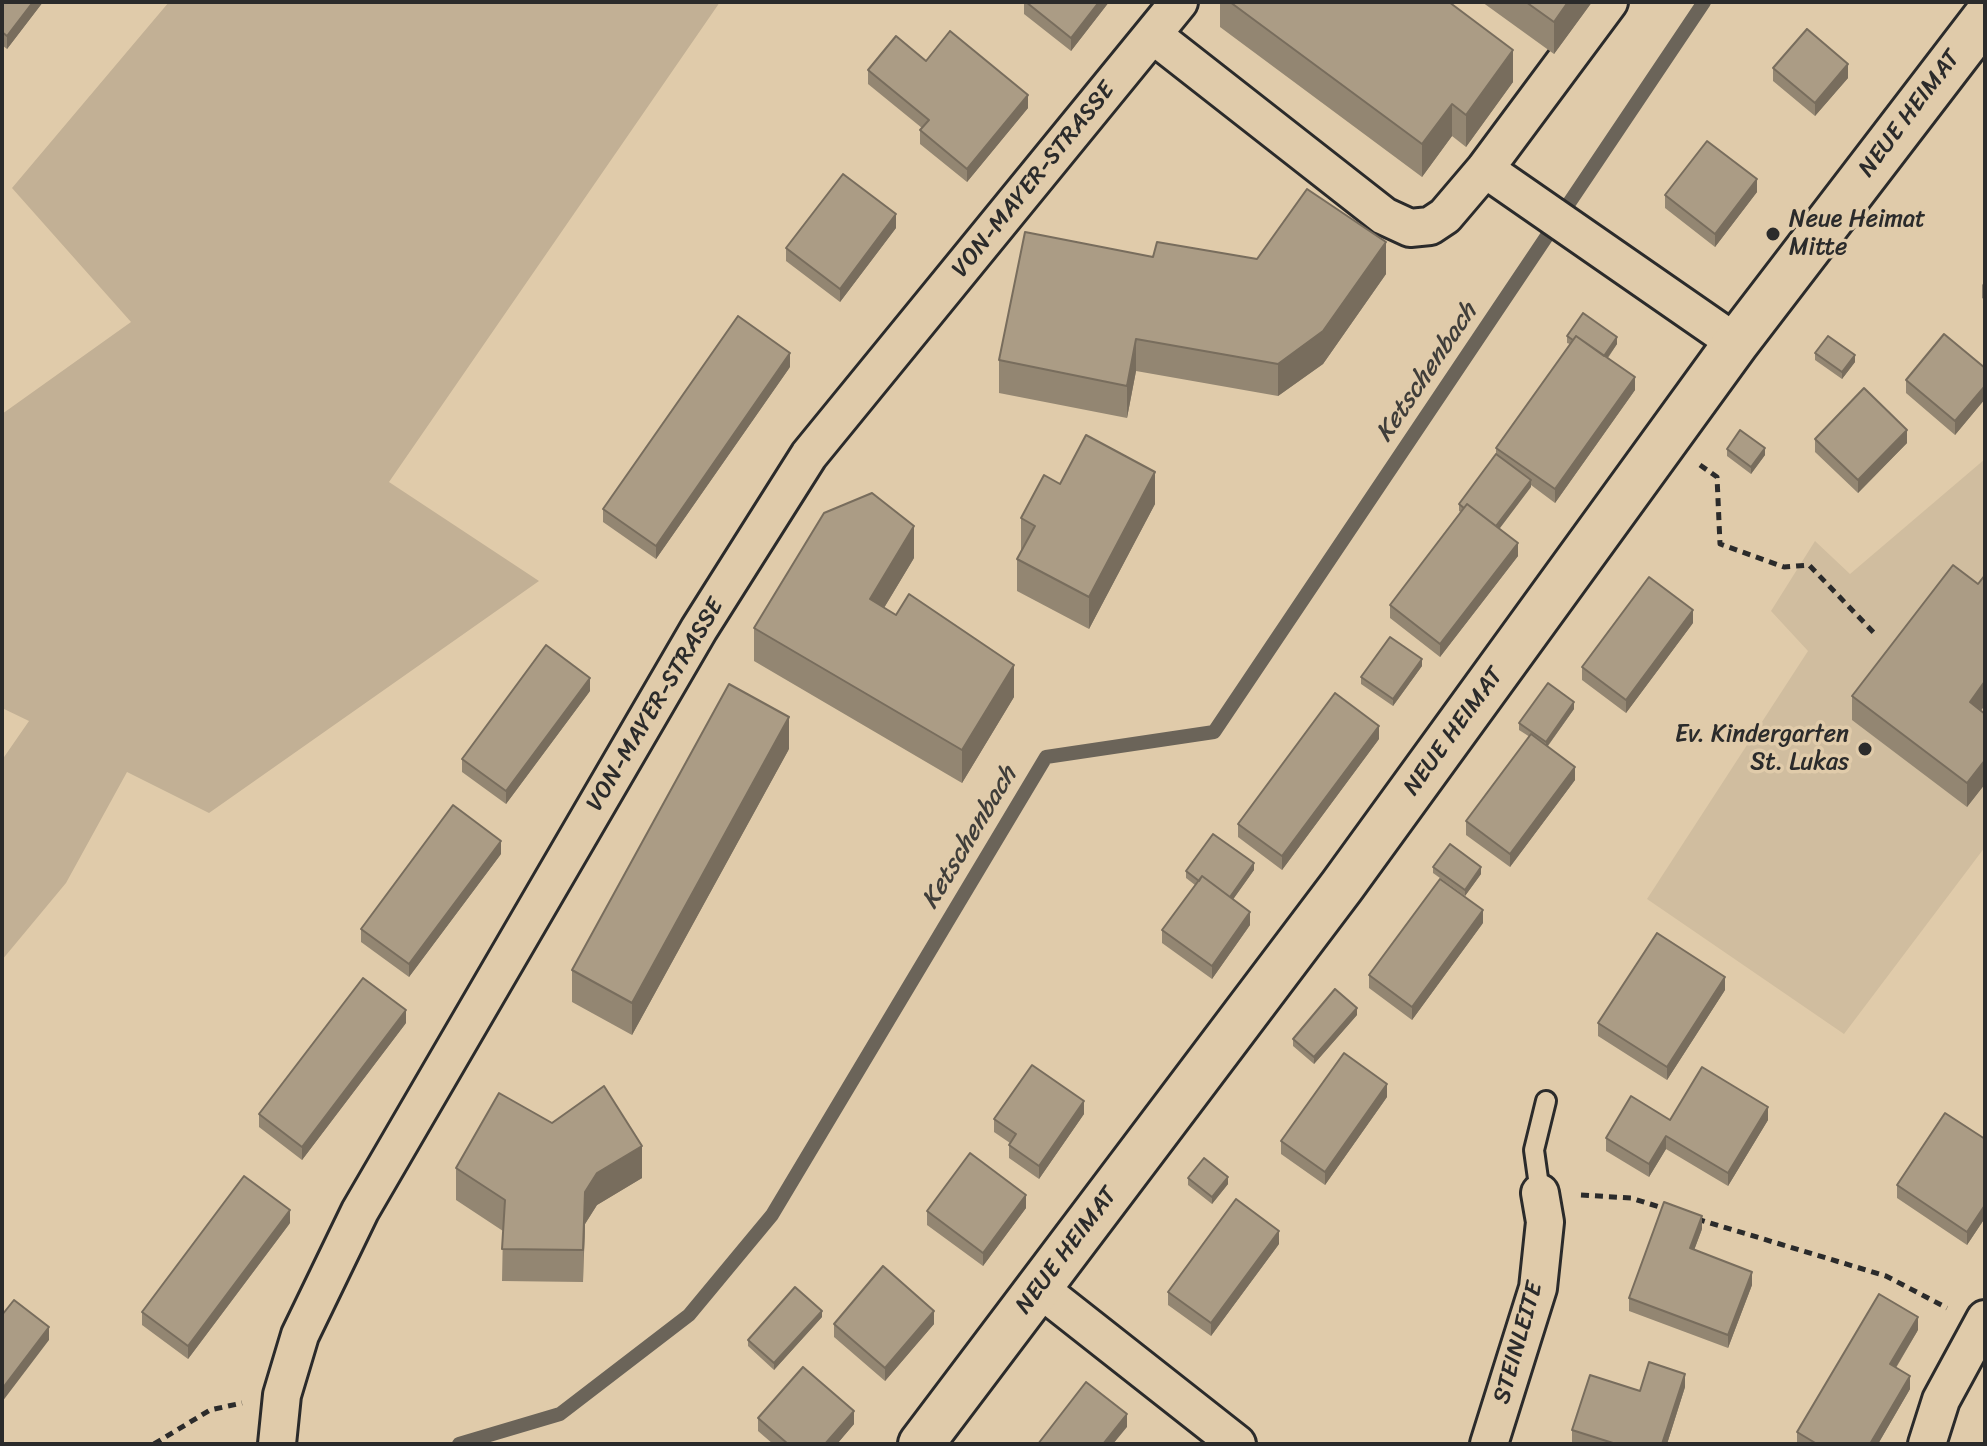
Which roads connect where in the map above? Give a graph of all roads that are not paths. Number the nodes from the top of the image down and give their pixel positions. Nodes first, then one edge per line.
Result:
1 (1179, 2) edge
2 (1609, 2) edge
3 (1985, 18) edge
4 (1153, 35) junction
5 (1485, 169) junction
6 (1736, 343) junction
7 (1546, 1101) dead end
8 (1540, 1193) joint
9 (1039, 1288) junction
10 (1983, 1322) edge
11 (277, 1444) edge
12 (921, 1444) edge
13 (1237, 1444) edge
14 (1489, 1444) edge
15 (1927, 1444) edge

1 - 4 street, VON-MAYER-STRASSE
2 - 5 street
3 - 6 street, NEUE HEIMAT
4 - 5 street
4 - 11 street, VON-MAYER-STRASSE
5 - 6 street
6 - 9 street, NEUE HEIMAT
7 - 8 lane
8 - 14 street, STEINLEITE
9 - 12 street, NEUE HEIMAT
9 - 13 street
10 - 15 street

